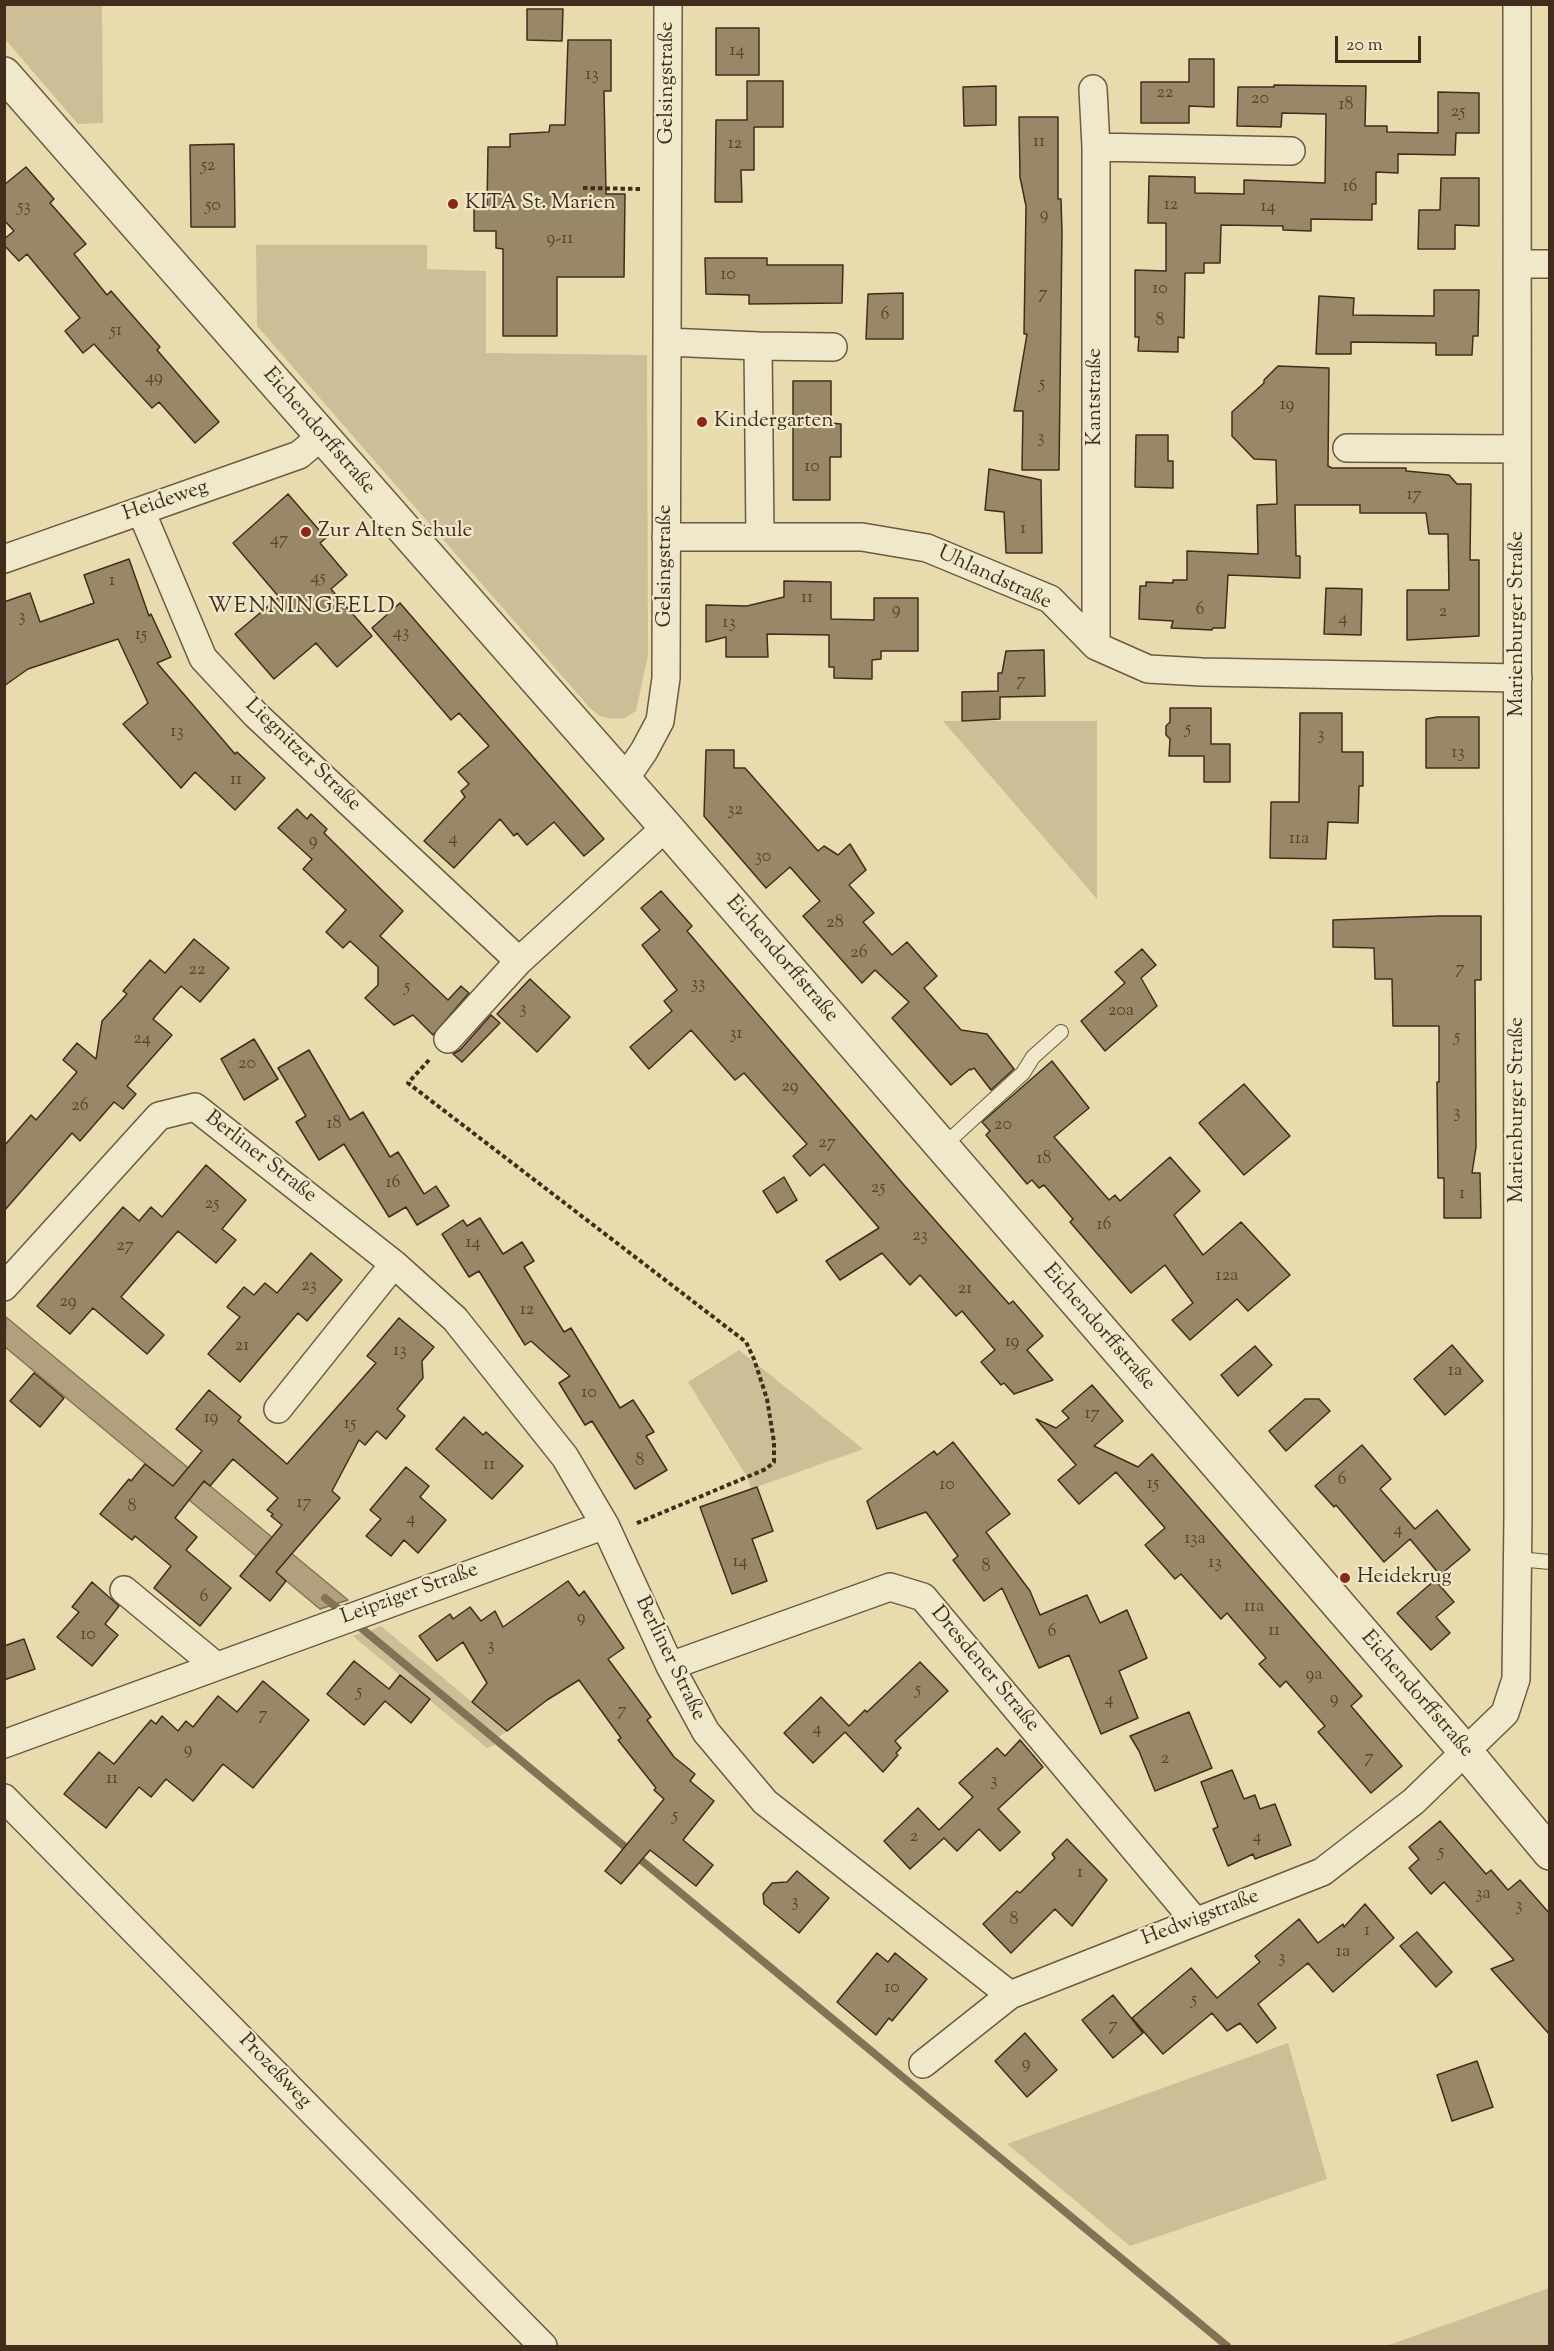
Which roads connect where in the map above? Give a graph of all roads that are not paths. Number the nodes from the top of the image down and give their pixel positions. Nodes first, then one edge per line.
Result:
1 (668, 4) edge
2 (1516, 4) edge
3 (4, 74) edge
4 (1093, 89) dead end
5 (1096, 147) junction
6 (1291, 151) dead end
7 (1517, 264) junction
8 (1550, 264) edge
9 (667, 342) junction
10 (758, 346) junction
11 (833, 347) dead end
12 (322, 436) junction
13 (1347, 448) dead end
14 (1517, 449) junction
15 (141, 512) junction
16 (666, 537) junction
17 (760, 537) junction
18 (4, 559) edge
19 (1095, 646) junction
20 (1518, 678) junction
21 (624, 780) junction
22 (666, 827) junction
23 (519, 961) junction
24 (1061, 1032) dead end
25 (448, 1039) road end
26 (942, 1147) junction
27 (394, 1264) junction
28 (4, 1287) edge
29 (278, 1409) dead end
30 (607, 1530) junction
31 (1518, 1559) junction
32 (1550, 1562) edge
33 (124, 1590) dead end
34 (216, 1666) junction
35 (669, 1666) junction
36 (4, 1744) edge
37 (1466, 1752) junction
38 (4, 1798) edge
39 (1550, 1852) edge
40 (1194, 1921) junction
41 (1010, 1995) junction
42 (923, 2064) dead end
43 (543, 2346) edge

1 - 9 street, Gelsingstraße
2 - 7 street, Marienburger Straße
3 - 12 street, Eichendorffstraße
4 - 5 street, Kantstraße
5 - 6 street
5 - 19 street, Kantstraße
7 - 8 street
7 - 14 street, Marienburger Straße
9 - 10 street
9 - 16 street, Gelsingstraße
10 - 11 street
10 - 17 street
12 - 15 street, Heideweg
12 - 21 street, Eichendorffstraße
13 - 14 street
14 - 20 street, Marienburger Straße
15 - 18 street, Heideweg
15 - 23 street, Liegnitzer Straße
16 - 17 street, Uhlandstraße
16 - 21 street, Gelsingstraße
17 - 19 street, Uhlandstraße
19 - 20 street, Uhlandstraße
20 - 31 street, Marienburger Straße
21 - 22 street, Eichendorffstraße
22 - 23 street
22 - 26 street, Eichendorffstraße
23 - 25 street
24 - 26 lane
26 - 37 street, Eichendorffstraße
27 - 28 street, Berliner Straße
27 - 29 street
27 - 30 street, Berliner Straße
30 - 34 street, Leipziger Straße
30 - 35 street, Berliner Straße
31 - 32 lane
31 - 37 street, Marienburger Straße
33 - 34 street
34 - 36 street, Leipziger Straße
35 - 40 street, Dresdener Straße
35 - 41 street, Berliner Straße
37 - 39 street, Eichendorffstraße
37 - 40 street, Hedwigstraße
38 - 43 street, Prozeßweg
40 - 41 street, Hedwigstraße
41 - 42 street, Hedwigstraße

